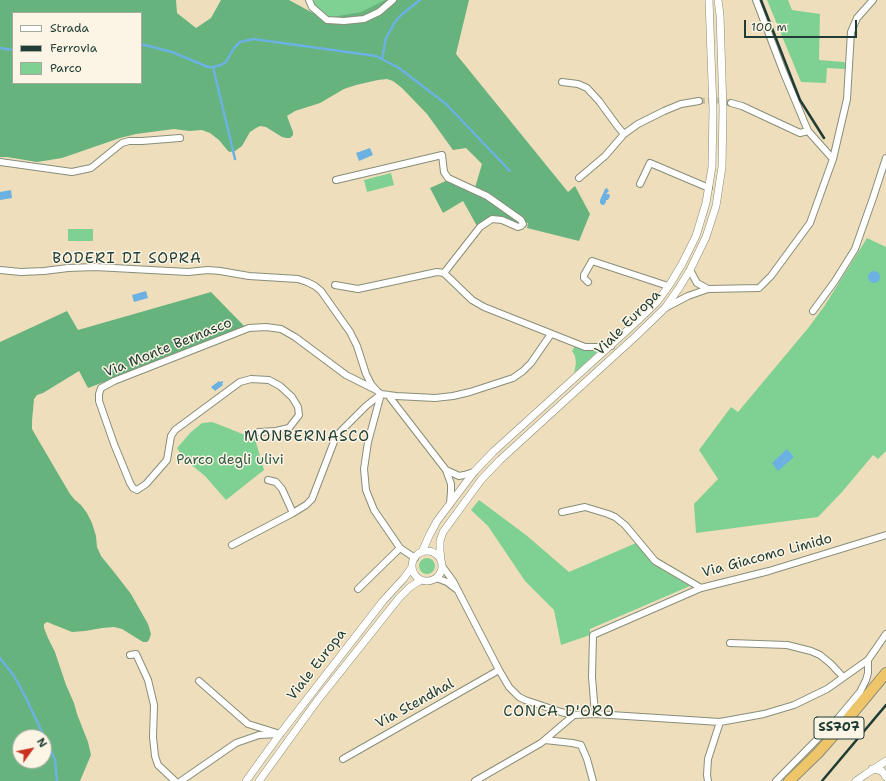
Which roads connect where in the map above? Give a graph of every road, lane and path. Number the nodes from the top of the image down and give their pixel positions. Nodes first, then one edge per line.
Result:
1 (309, 0) edge
2 (393, 0) edge
3 (709, 0) edge
4 (718, 0) edge
5 (756, 0) edge
6 (873, 0) edge
7 (562, 82) dead end
8 (698, 101) tunnel mouth
9 (731, 103) tunnel mouth
10 (808, 131) junction
11 (624, 134) junction
12 (180, 138) dead end
13 (886, 158) edge
14 (833, 159) junction
15 (0, 162) edge
16 (579, 178) dead end
17 (336, 180) dead end
18 (640, 184) dead end
19 (709, 188) junction
20 (0, 270) edge
21 (690, 270) junction
22 (444, 273) junction
23 (588, 282) dead end
24 (335, 285) dead end
25 (668, 286) junction
26 (708, 289) junction
27 (665, 308) junction
28 (813, 311) dead end
29 (551, 334) junction
30 (611, 346) junction
31 (376, 390) junction
32 (384, 395) junction
33 (259, 432) dead end
34 (446, 470) junction
35 (474, 472) junction
36 (268, 480) dead end
37 (450, 504) junction
38 (562, 512) dead end
39 (293, 513) junction
40 (886, 535) edge
41 (232, 545) dead end
42 (400, 548) junction
43 (422, 552) junction
44 (415, 558) junction
45 (441, 564) junction
46 (412, 567) junction
47 (436, 578) junction
48 (421, 580) junction
49 (700, 588) junction
50 (358, 589) dead end
51 (457, 590) junction
52 (886, 634) edge
53 (730, 643) dead end
54 (130, 655) dead end
55 (868, 660) junction
56 (499, 670) junction
57 (886, 673) edge
58 (843, 676) junction
59 (199, 681) dead end
60 (595, 714) junction
61 (574, 715) junction
62 (720, 722) junction
63 (280, 734) junction
64 (545, 740) junction
65 (343, 759) dead end
66 (886, 761) edge
67 (872, 769) junction
68 (886, 777) edge
69 (175, 781) edge
70 (181, 781) edge
71 (246, 781) edge
72 (259, 781) edge
73 (475, 781) edge
74 (593, 781) edge
75 (708, 781) edge
76 (776, 781) edge
77 (789, 781) edge
78 (856, 781) edge

1 - 2 street
3 - 19 street, Viale Europa
4 - 21 street, Viale Europa
5 - 10 street
6 - 14 street
7 - 11 street
8 - 11 street
9 - 10 street
10 - 14 street
11 - 16 street
12 - 15 street
13 - 28 street
14 - 26 street
17 - 22 street
18 - 19 street
19 - 25 street, Viale Europa
20 - 31 street
21 - 26 street
21 - 27 street, Viale Europa
22 - 24 street
22 - 29 street
23 - 25 street
25 - 30 street, Viale Europa
26 - 27 street
27 - 45 street, Viale Europa
29 - 30 street
29 - 32 street
30 - 35 street, Viale Europa
31 - 32 street
31 - 33 street, Via Monte Bernasco
32 - 34 street
32 - 39 street
32 - 42 street
34 - 35 street
34 - 37 street
35 - 37 street, Viale Europa
36 - 39 street
37 - 43 street, Viale Europa
38 - 49 street, Via Giacomo Limido
39 - 41 street
40 - 49 street, Via Giacomo Limido
42 - 44 street
42 - 50 street
43 - 44 street, Viale Europa
43 - 45 street
44 - 46 street, Viale Europa
45 - 47 street, Viale Europa
45 - 51 street
46 - 48 street
46 - 63 street, Viale Europa
47 - 48 street, Viale Europa
47 - 51 street
48 - 72 street, Viale Europa
49 - 60 street
51 - 56 street
52 - 55 street
53 - 58 street
54 - 69 street
55 - 58 street
55 - 76 street
56 - 61 street
56 - 65 street, Via Stendhal
57 - 77 highway, SS707
58 - 62 street
59 - 63 street
60 - 61 street
60 - 62 street
61 - 64 street
62 - 75 street
63 - 70 street
63 - 71 street, Viale Europa
64 - 73 street
64 - 74 street
66 - 67 street
67 - 68 street
67 - 78 street

